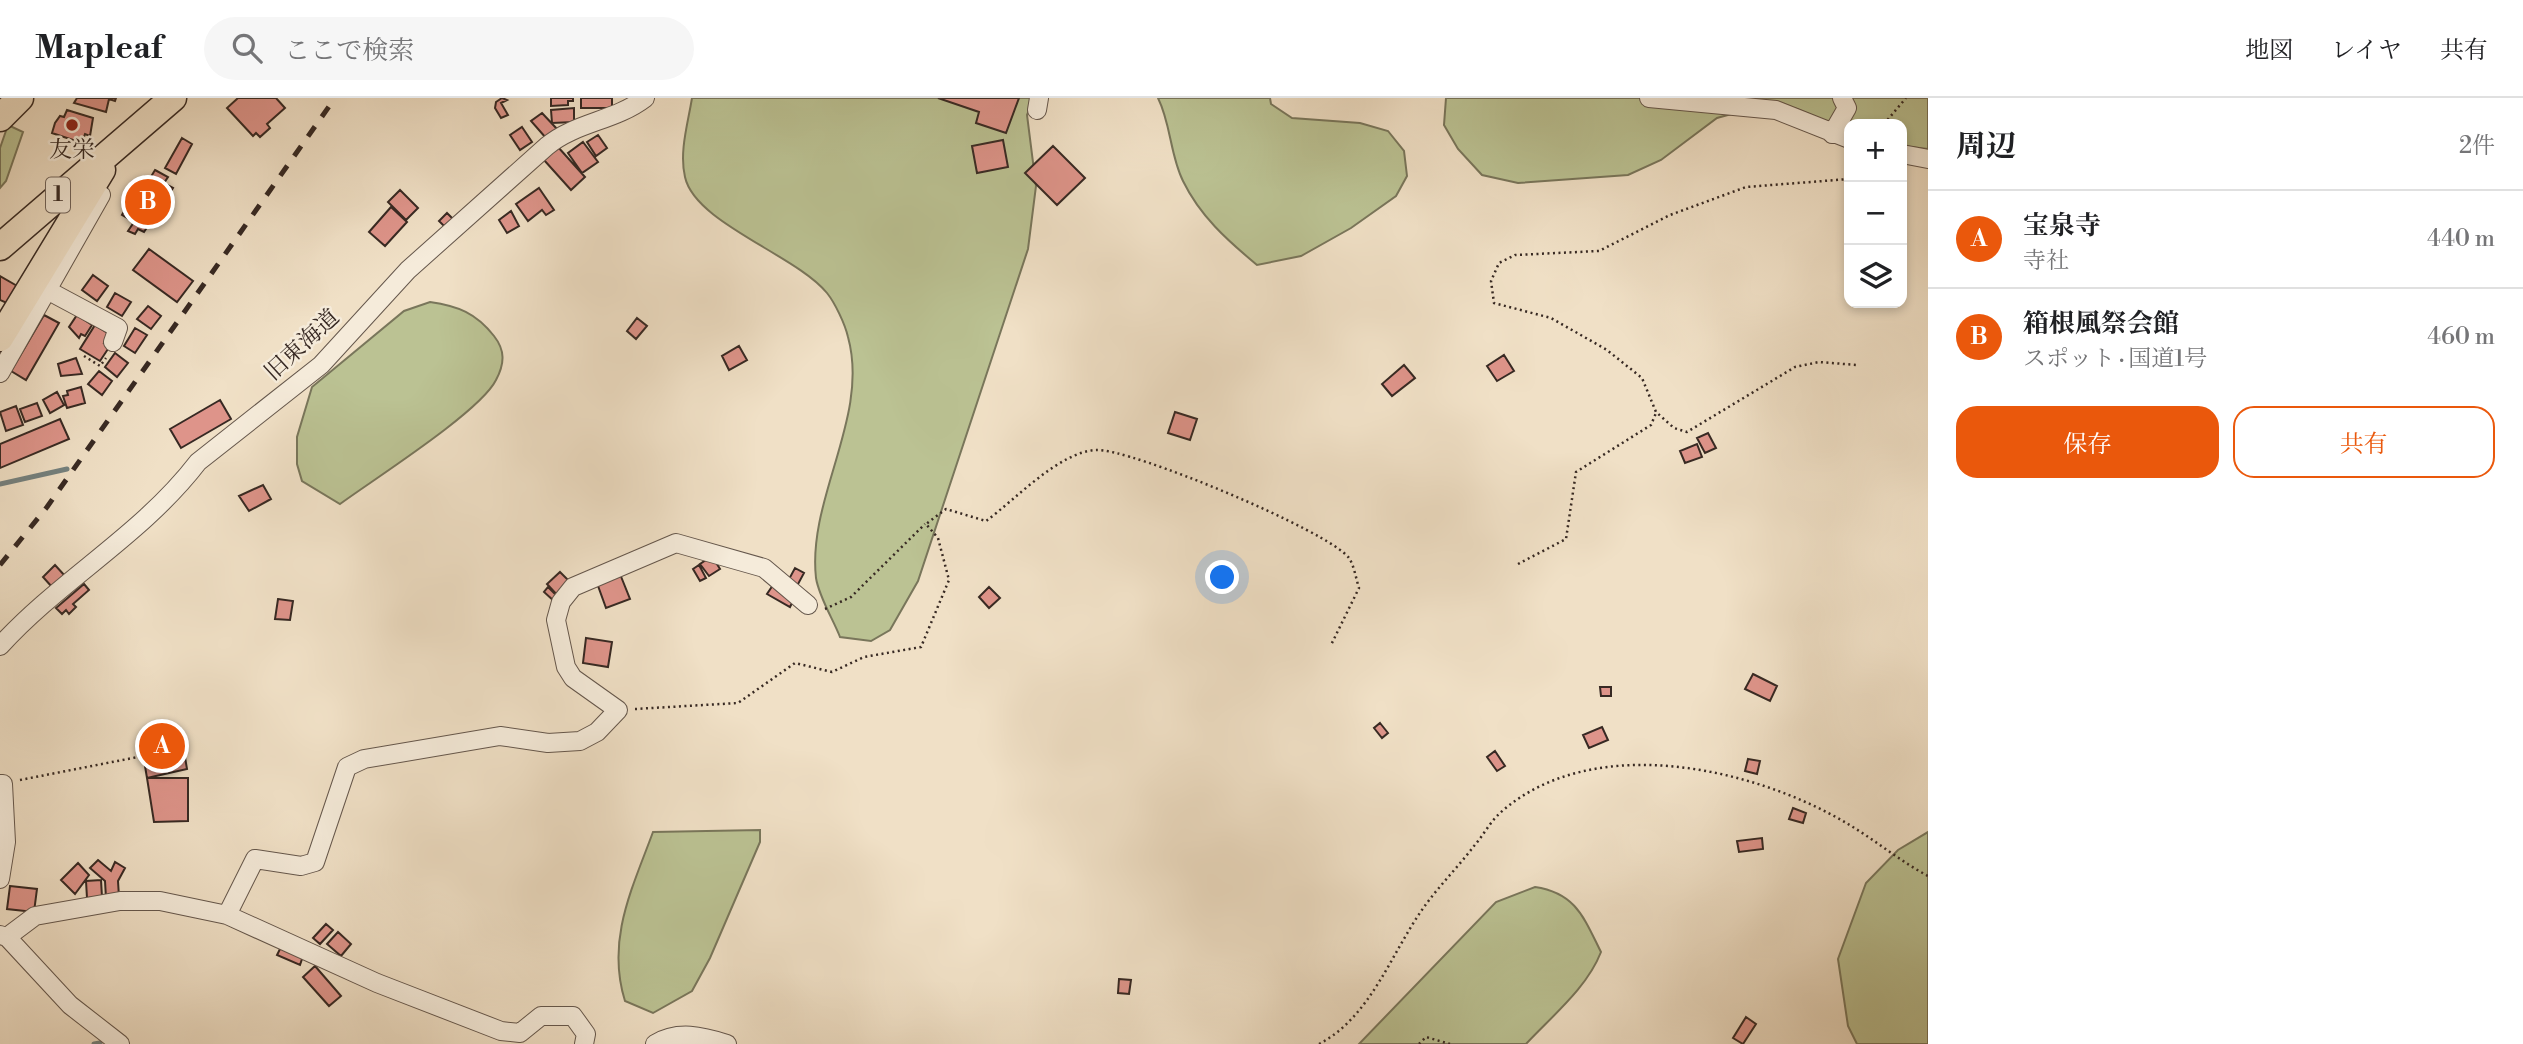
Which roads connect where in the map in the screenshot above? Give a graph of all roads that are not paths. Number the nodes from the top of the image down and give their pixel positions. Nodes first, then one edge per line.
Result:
1 (20, 98) edge
2 (173, 98) edge
3 (645, 98) edge
4 (1649, 98) edge
5 (1842, 98) edge
6 (0, 118) edge
7 (1841, 136) edge
8 (118, 145) junction
9 (1907, 155) edge
10 (1928, 159) edge
11 (0, 247) edge
12 (47, 290) junction
13 (0, 338) edge
14 (113, 342) road end
15 (0, 373) edge
16 (808, 605) road end
17 (0, 646) edge
18 (2, 784) edge
19 (0, 879) edge
20 (227, 915) junction
21 (3, 936) edge
22 (111, 1041) edge
23 (584, 1044) edge
24 (655, 1044) edge
25 (727, 1044) edge

1 - 6 highway
2 - 8 highway, 1
3 - 17 street, 旧東海道
4 - 7 street
5 - 7 street
8 - 11 highway, 1
8 - 12 street
8 - 13 highway
9 - 10 street
12 - 14 street
12 - 15 street
16 - 20 street
18 - 19 street
20 - 21 street
20 - 23 street
21 - 22 street
24 - 25 street

